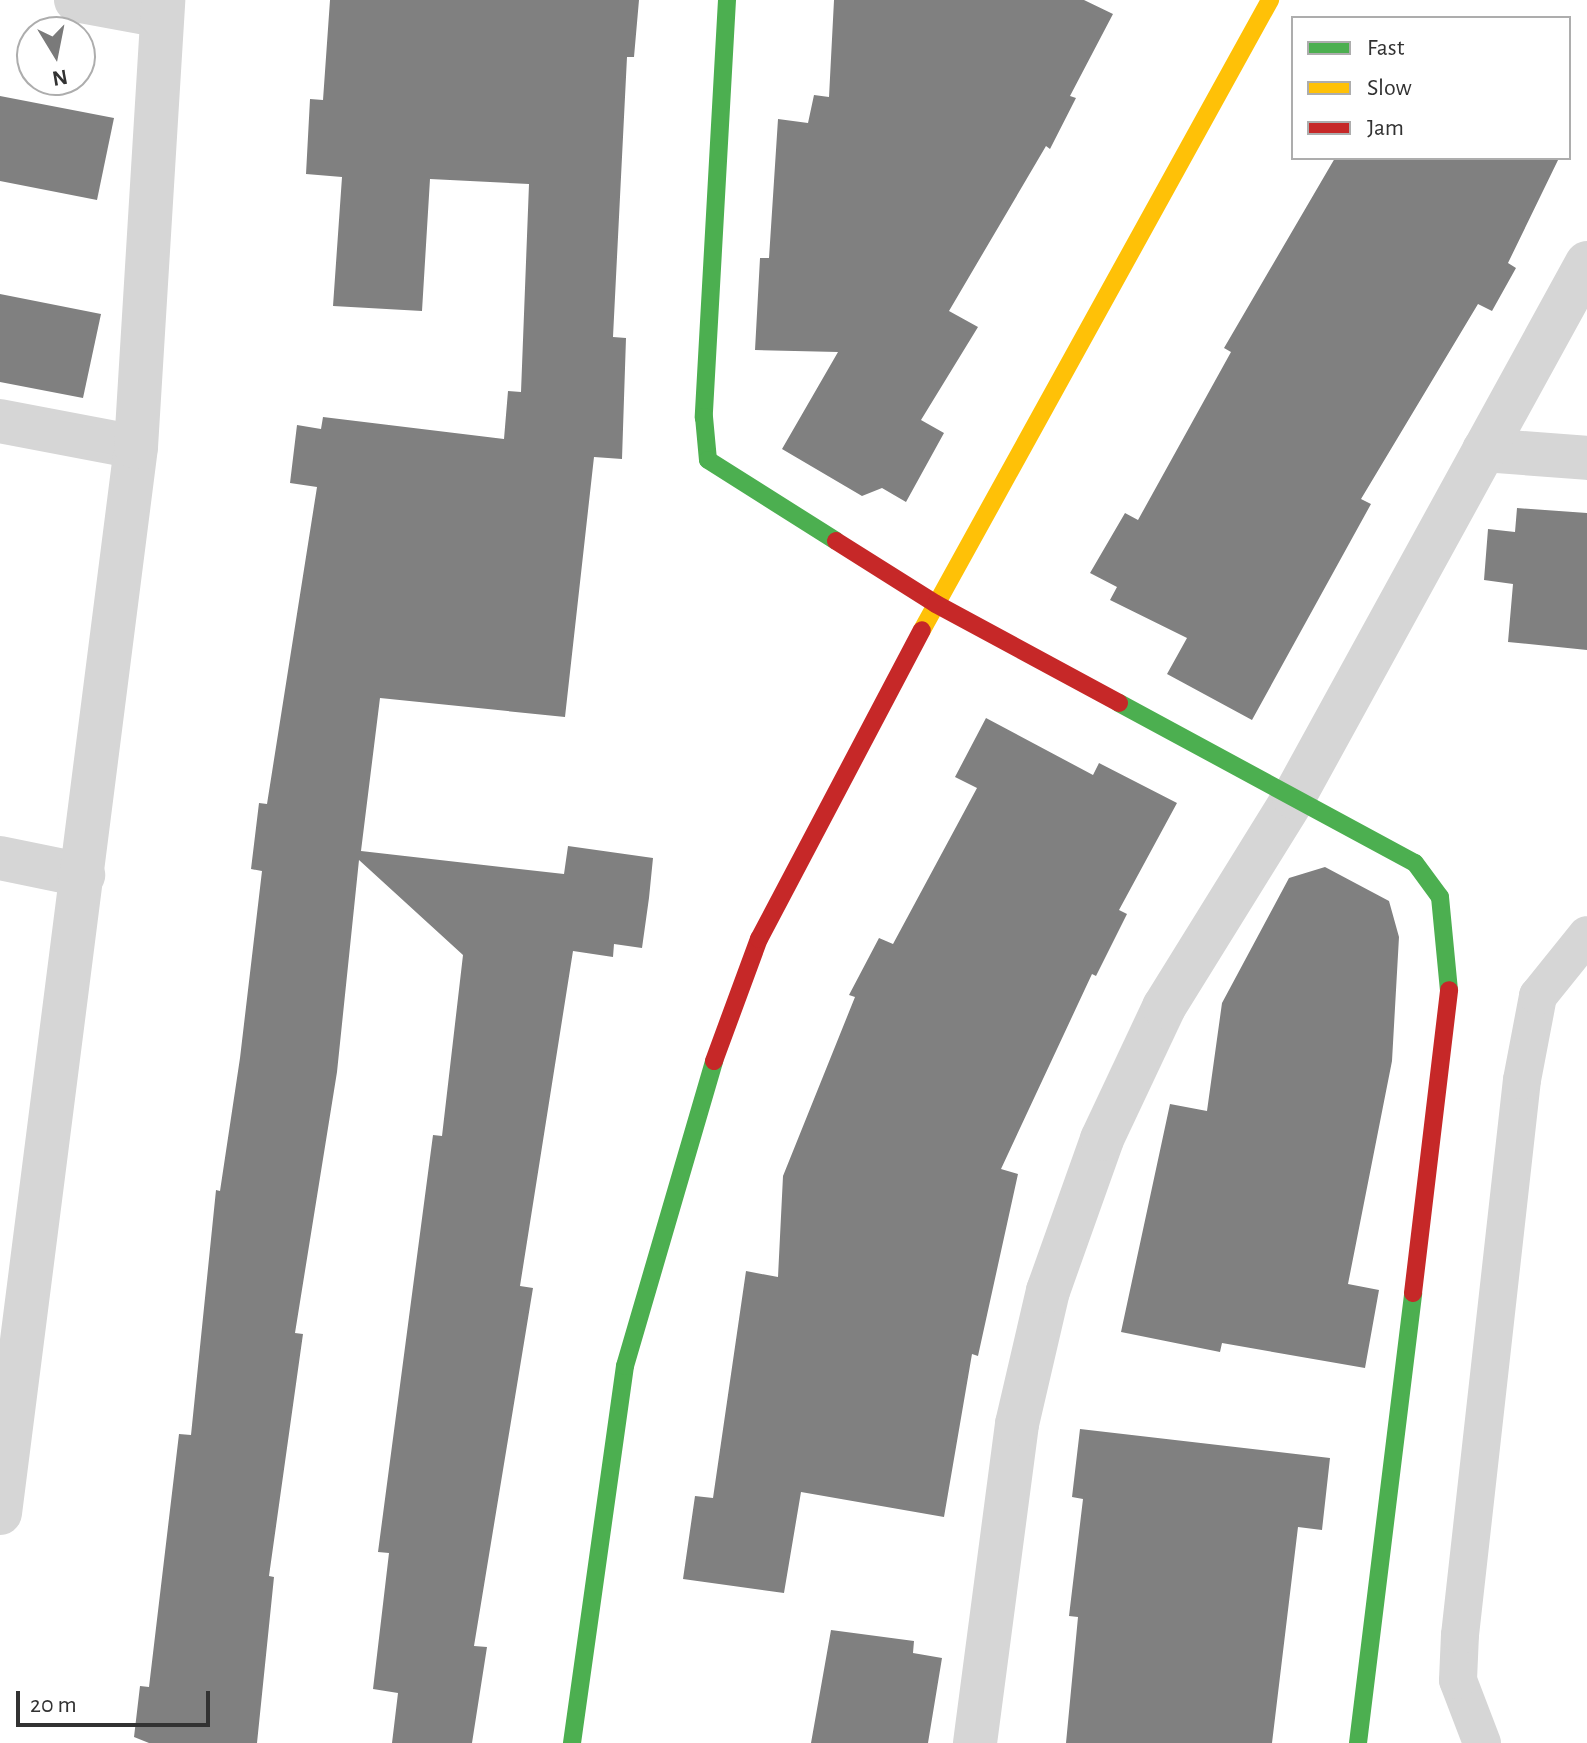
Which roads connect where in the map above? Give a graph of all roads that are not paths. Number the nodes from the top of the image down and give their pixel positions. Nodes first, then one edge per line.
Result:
1 (76, 0) edge
2 (727, 0) edge
3 (1270, 0) edge
4 (163, 8) edge
5 (1587, 263) edge
6 (0, 421) edge
7 (136, 447) junction
8 (1484, 450) junction
9 (1587, 458) edge
10 (936, 604) junction
11 (1294, 797) junction
12 (0, 858) edge
13 (83, 875) junction
14 (1587, 935) edge
15 (13, 1282) edge
16 (0, 1513) edge
17 (572, 1743) edge
18 (975, 1743) edge
19 (1358, 1743) edge
20 (1482, 1743) edge

1 - 4 street
2 - 10 street
3 - 10 street
4 - 7 street
5 - 8 street
6 - 7 street
7 - 13 street
8 - 9 street
8 - 11 street
10 - 11 street
10 - 17 street
11 - 18 street
11 - 19 street
12 - 13 street
13 - 15 street
14 - 20 lane
15 - 16 street

